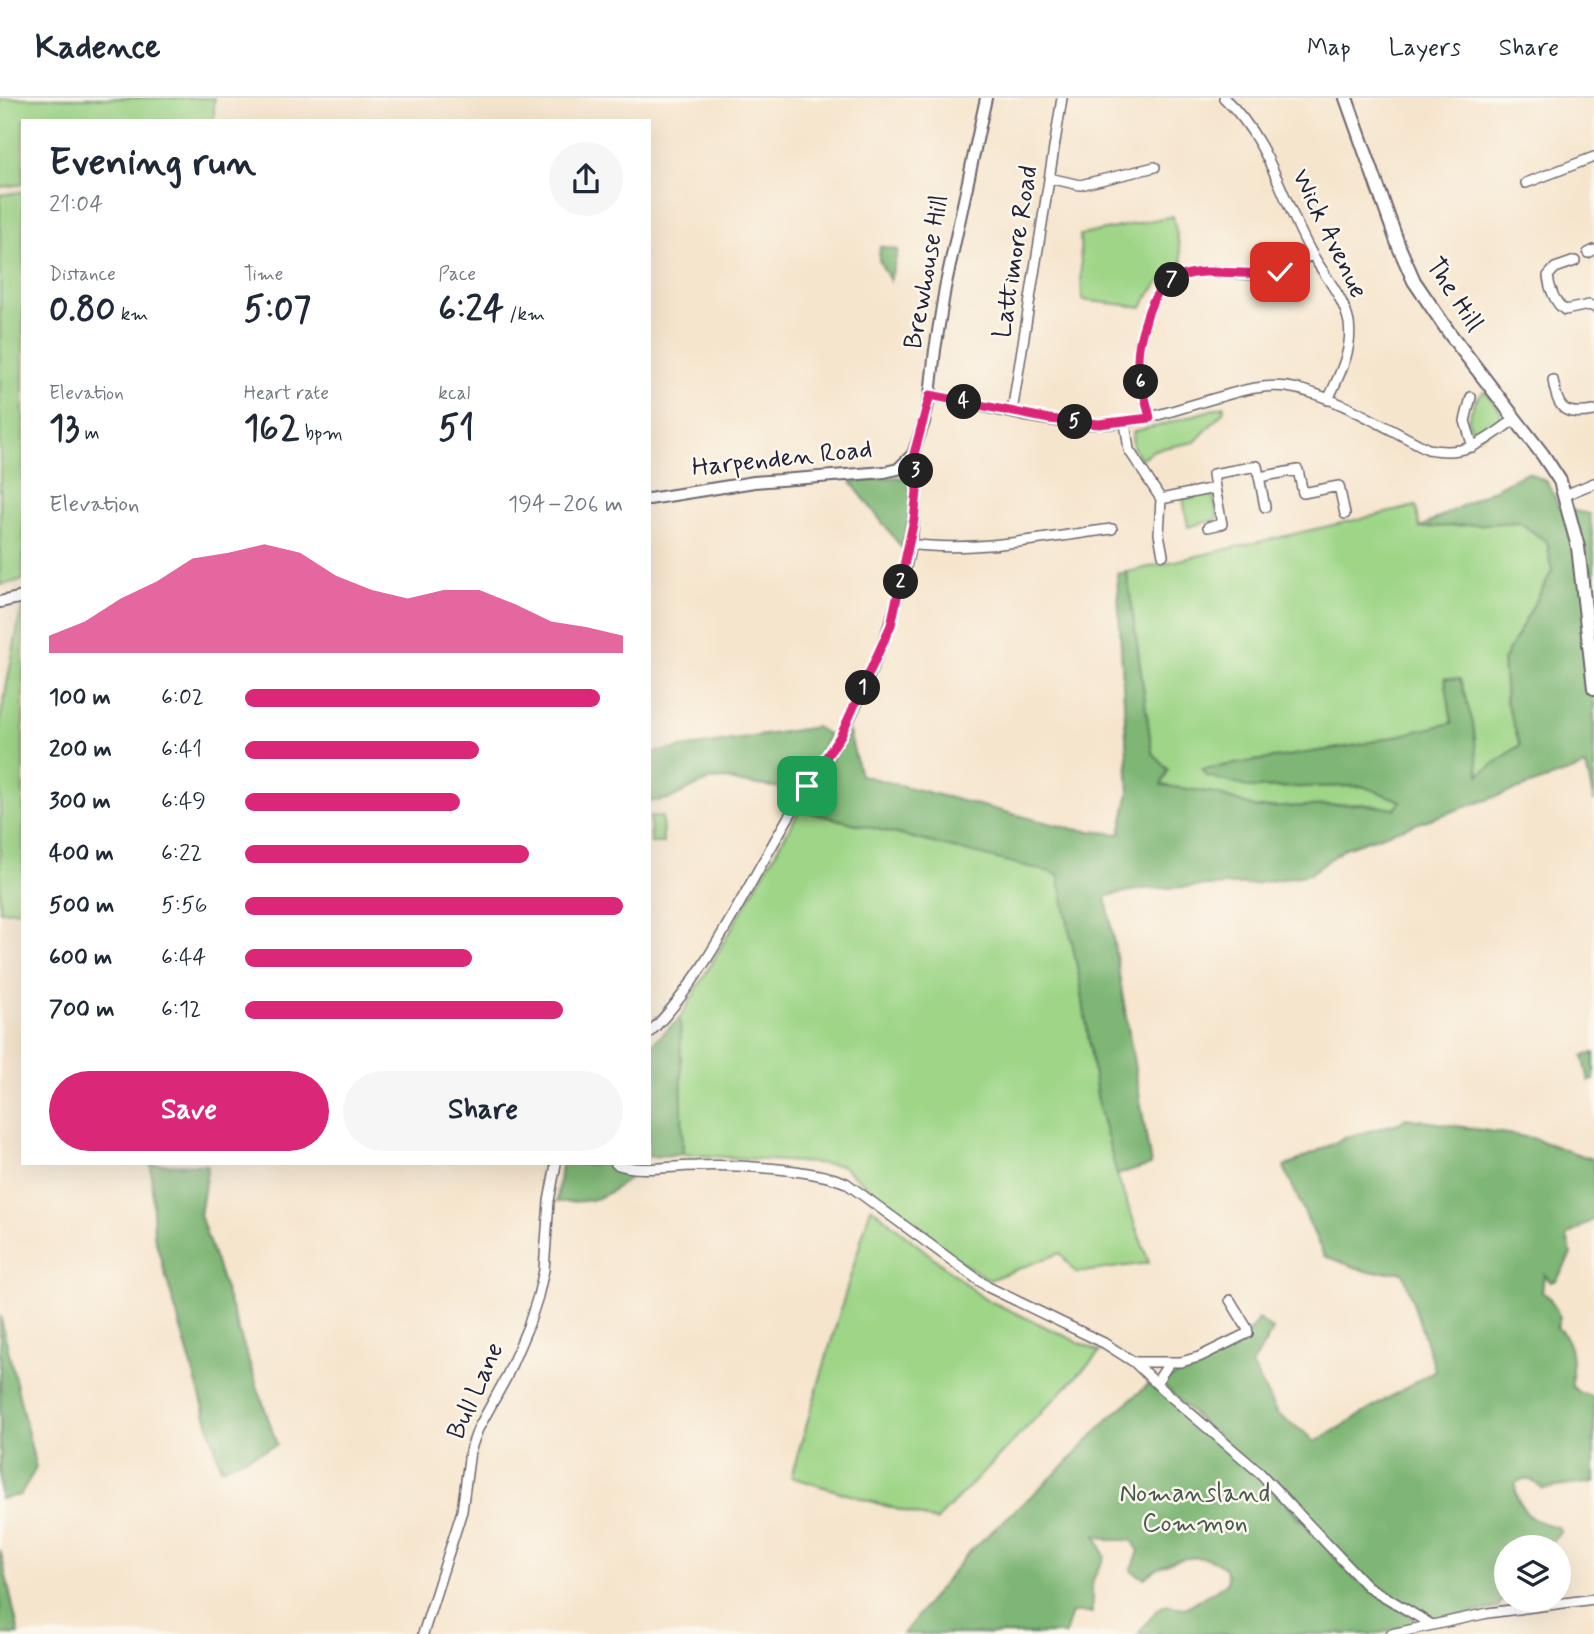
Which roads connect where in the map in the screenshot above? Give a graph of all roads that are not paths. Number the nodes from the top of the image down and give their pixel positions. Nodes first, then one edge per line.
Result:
1 (986, 98) edge
2 (1062, 98) edge
3 (1224, 98) edge
4 (1346, 98) edge
5 (1594, 157) edge
6 (1154, 167) dead end
7 (1049, 178) junction
8 (1526, 183) dead end
9 (1312, 254) junction
10 (1575, 261) dead end
11 (1594, 307) edge
12 (1553, 380) dead end
13 (930, 395) junction
14 (1471, 397) dead end
15 (1328, 400) junction
16 (1594, 411) edge
17 (1012, 412) junction
18 (1150, 418) junction
19 (1515, 419) junction
20 (1125, 422) junction
21 (1473, 447) junction
22 (914, 454) junction
23 (898, 469) junction
24 (1259, 477) junction
25 (916, 478) junction
26 (1594, 483) edge
27 (1215, 488) junction
28 (1565, 495) junction
29 (651, 499) edge
30 (1161, 499) junction
31 (1265, 507) dead end
32 (1345, 514) dead end
33 (1208, 527) dead end
34 (1112, 529) dead end
35 (910, 544) junction
36 (1163, 555) dead end
37 (21, 597) edge
38 (0, 602) edge
39 (1594, 688) edge
40 (651, 1031) edge
41 (556, 1165) edge
42 (619, 1165) edge
43 (1230, 1300) dead end
44 (1134, 1362) junction
45 (1170, 1363) junction
46 (1156, 1383) junction
47 (1594, 1599) edge
48 (1432, 1625) junction
49 (423, 1634) edge
50 (1391, 1634) edge

1 - 13 street, Brewhouse Hill
2 - 7 street, Lattimore Road
3 - 9 street, Wick Avenue
4 - 19 main road, The Hill
5 - 8 street
6 - 7 street
7 - 17 street, Lattimore Road
9 - 15 street, Wick Avenue
9 - 18 street
10 - 11 street
12 - 16 street
13 - 17 street
13 - 22 street, Brewhouse Hill
14 - 21 street
15 - 18 street
15 - 21 street
17 - 20 street
18 - 20 street
19 - 21 street
19 - 28 main road, The Hill
20 - 30 street
22 - 23 street, Harpenden Road
22 - 25 street
23 - 25 street
23 - 29 street, Harpenden Road
24 - 27 street
24 - 31 street
24 - 32 street
25 - 35 street
26 - 28 street
27 - 30 street
27 - 33 street
28 - 39 main road, The Hill
30 - 36 street
34 - 35 street
35 - 40 street
37 - 38 street
41 - 49 street, Bull Lane
42 - 44 street
43 - 45 street
44 - 45 street
44 - 46 street
45 - 46 street
46 - 48 street
47 - 48 street
48 - 50 street

